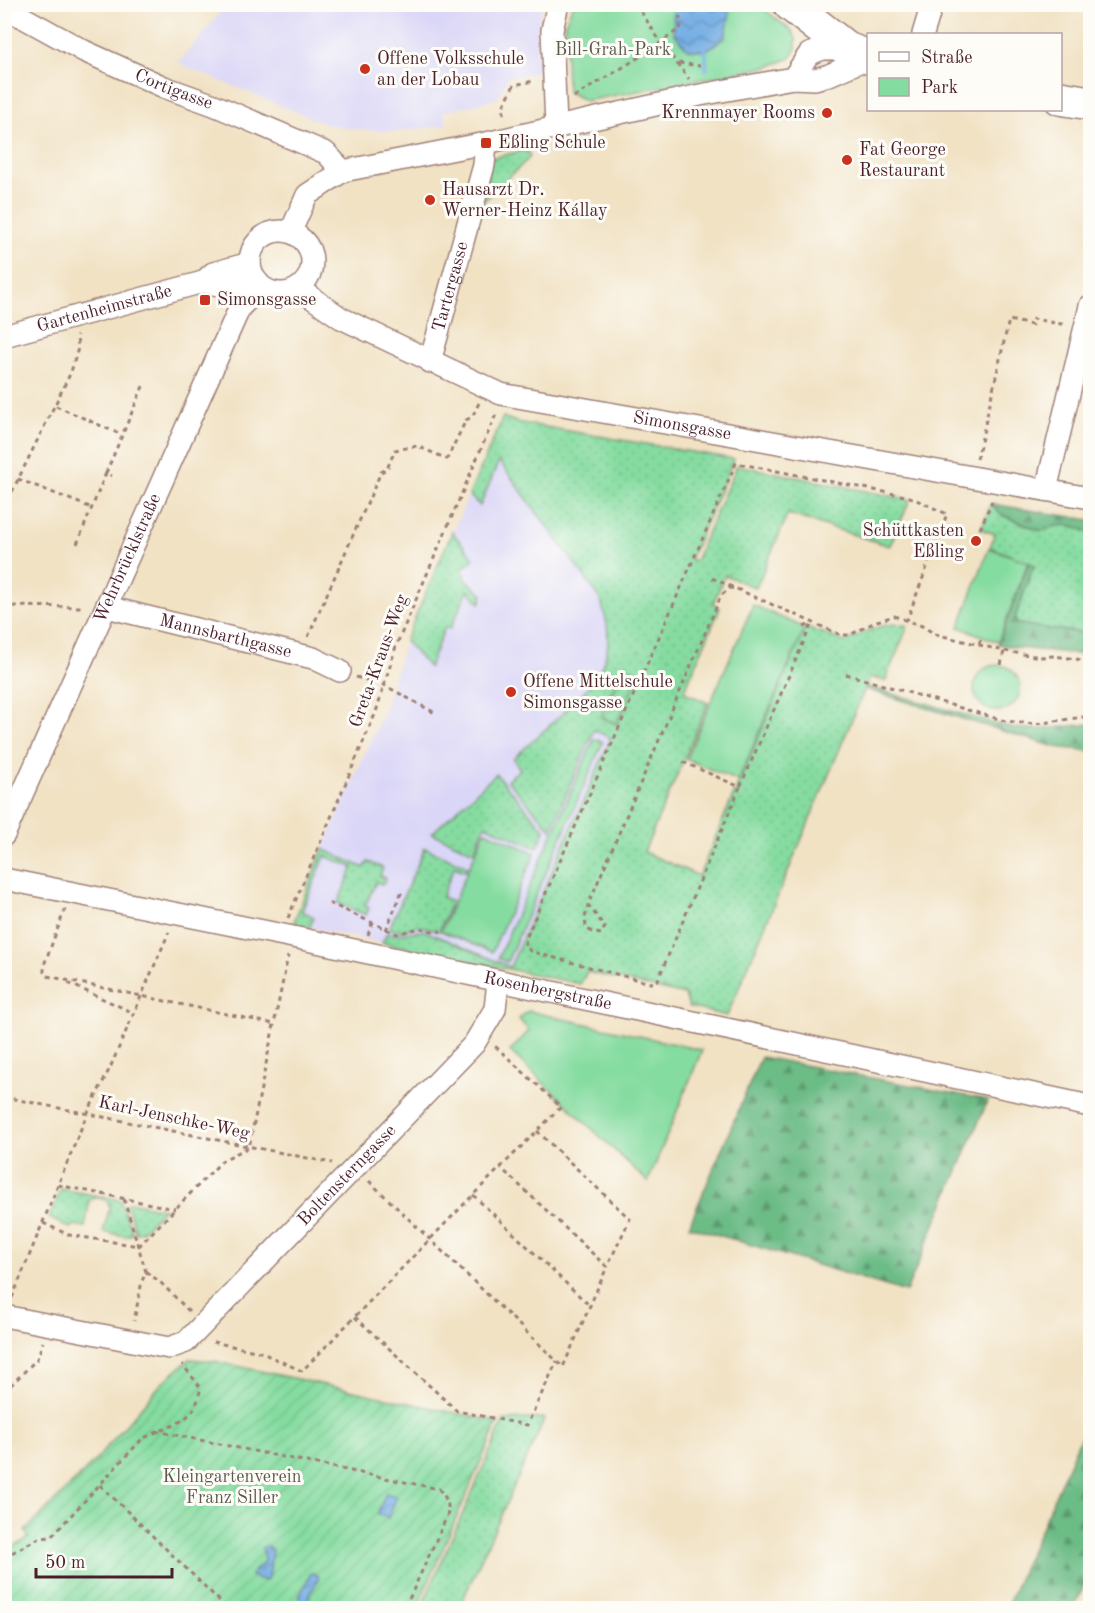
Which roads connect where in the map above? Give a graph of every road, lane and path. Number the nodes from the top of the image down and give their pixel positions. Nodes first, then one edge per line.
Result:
1 (558, 4) edge
2 (636, 4) edge
3 (665, 4) edge
4 (932, 4) edge
5 (4, 7) edge
6 (796, 9) edge
7 (923, 33) edge
8 (662, 44) junction
9 (809, 54) junction
10 (861, 55) edge
11 (679, 63) junction
12 (700, 66) dead end
13 (793, 78) junction
14 (534, 81) dead end
15 (692, 83) dead end
16 (574, 97) dead end
17 (1062, 98) edge
18 (1090, 103) edge
19 (504, 114) dead end
20 (556, 126) junction
21 (486, 143) junction
22 (343, 171) junction
23 (291, 231) junction
24 (256, 277) junction
25 (299, 289) junction
26 (1090, 306) edge
27 (77, 315) junction
28 (1076, 326) dead end
29 (4, 336) edge
30 (430, 362) junction
31 (144, 384) dead end
32 (480, 401) dead end
33 (56, 406) junction
34 (495, 408) dead end
35 (122, 435) junction
36 (976, 464) dead end
37 (106, 473) junction
38 (112, 476) dead end
39 (18, 479) junction
40 (996, 481) junction
41 (1046, 490) junction
42 (1090, 498) edge
43 (4, 508) edge
44 (92, 508) junction
45 (981, 529) dead end
46 (77, 543) dead end
47 (712, 578) dead end
48 (736, 589) junction
49 (4, 606) edge
50 (107, 607) junction
51 (907, 620) junction
52 (812, 623) junction
53 (804, 627) dead end
54 (982, 636) dead end
55 (979, 644) junction
56 (1004, 651) junction
57 (300, 655) junction
58 (1090, 661) edge
59 (1001, 665) dead end
60 (340, 671) dead end
61 (846, 674) dead end
62 (366, 680) dead end
63 (384, 685) junction
64 (437, 714) dead end
65 (1090, 718) edge
66 (1020, 720) dead end
67 (1016, 723) junction
68 (683, 762) dead end
69 (740, 787) junction
70 (4, 836) edge
71 (4, 879) edge
72 (402, 891) dead end
73 (71, 892) junction
74 (329, 903) dead end
75 (588, 905) junction
76 (177, 914) junction
77 (288, 926) dead end
78 (386, 930) junction
79 (441, 931) dead end
80 (288, 954) dead end
81 (61, 979) junction
82 (498, 982) junction
83 (141, 997) junction
84 (134, 1013) junction
85 (274, 1024) junction
86 (481, 1033) junction
87 (4, 1097) edge
88 (1090, 1106) edge
89 (87, 1114) junction
90 (537, 1131) junction
91 (249, 1147) junction
92 (338, 1164) dead end
93 (501, 1168) junction
94 (363, 1175) dead end
95 (58, 1185) junction
96 (473, 1195) junction
97 (124, 1199) junction
98 (175, 1209) junction
99 (43, 1223) junction
100 (430, 1240) junction
101 (139, 1246) junction
102 (607, 1267) junction
103 (146, 1272) junction
104 (590, 1306) junction
105 (5, 1316) edge
106 (355, 1317) junction
107 (48, 1325) junction
108 (197, 1331) junction
109 (130, 1340) junction
110 (169, 1348) junction
111 (557, 1361) junction
112 (4, 1392) edge
113 (156, 1431) junction
114 (100, 1485) junction
115 (4, 1557) edge
116 (227, 1608) edge
117 (405, 1608) edge

1 - 20 street
2 - 8 path
3 - 8 path
4 - 7 street
5 - 22 street, Cortigasse
6 - 9 street
6 - 10 main road
8 - 11 path
8 - 16 path
9 - 10 street
9 - 13 street
10 - 13 street
11 - 12 path
11 - 15 path
13 - 20 street
14 - 19 path
17 - 18 main road
20 - 21 street
21 - 22 street
21 - 30 street, Tartergasse
22 - 23 street
23 - 24 street
23 - 25 street
24 - 25 street, Gartenheimstraße
24 - 27 street, Gartenheimstraße
24 - 50 street, Wehrbrücklstraße
25 - 30 street, Simonsgasse
26 - 41 street
27 - 29 street, Gartenheimstraße
27 - 33 path
28 - 36 path
30 - 40 street, Simonsgasse
31 - 35 path
32 - 57 path
33 - 35 path
33 - 39 path
34 - 63 path, Greta-Kraus-Weg
35 - 37 path
37 - 38 path
37 - 44 path
39 - 43 path
39 - 44 path
40 - 41 street, Simonsgasse
40 - 45 path
41 - 42 street, Simonsgasse
44 - 46 path
47 - 48 path
48 - 52 path
48 - 75 path
49 - 50 path
50 - 57 street, Mannsbarthgasse
50 - 70 street, Wehrbrücklstraße
51 - 52 path
51 - 55 path
51 - 69 path
52 - 53 path
52 - 69 path
54 - 55 path
55 - 56 path
56 - 58 path
56 - 59 path
57 - 60 street, Mannsbarthgasse
61 - 67 path
62 - 63 path
63 - 64 path
63 - 77 path, Greta-Kraus-Weg
65 - 67 path
66 - 67 path
68 - 69 path
71 - 73 street, Rosenbergstraße
72 - 78 path
73 - 76 street, Rosenbergstraße
73 - 81 path
74 - 78 path
75 - 75 path
76 - 82 street, Rosenbergstraße
76 - 83 path
78 - 79 path
80 - 85 path
81 - 83 path
81 - 84 path
82 - 86 street, Boltensterngasse
82 - 88 street, Rosenbergstraße
83 - 84 path
83 - 85 path
84 - 89 path
85 - 91 path
86 - 90 path
86 - 108 street, Boltensterngasse
87 - 89 path, Karl-Jenschke-Weg
89 - 91 path, Karl-Jenschke-Weg
89 - 95 path
90 - 93 path
90 - 102 path
91 - 92 path, Karl-Jenschke-Weg
91 - 98 path
93 - 96 path
93 - 102 path
94 - 100 path
95 - 97 path
95 - 99 path
96 - 100 path
96 - 104 path
97 - 98 path
97 - 101 path
98 - 101 path
99 - 101 path
99 - 105 path
100 - 106 path
100 - 111 path
101 - 103 path
102 - 104 path
103 - 108 path
103 - 109 path
104 - 111 path
105 - 107 street
106 - 108 path
106 - 111 path
107 - 109 street
107 - 112 path
108 - 110 street, Boltensterngasse
109 - 110 street
110 - 113 path
113 - 114 path
113 - 117 path
114 - 115 path
114 - 116 path

